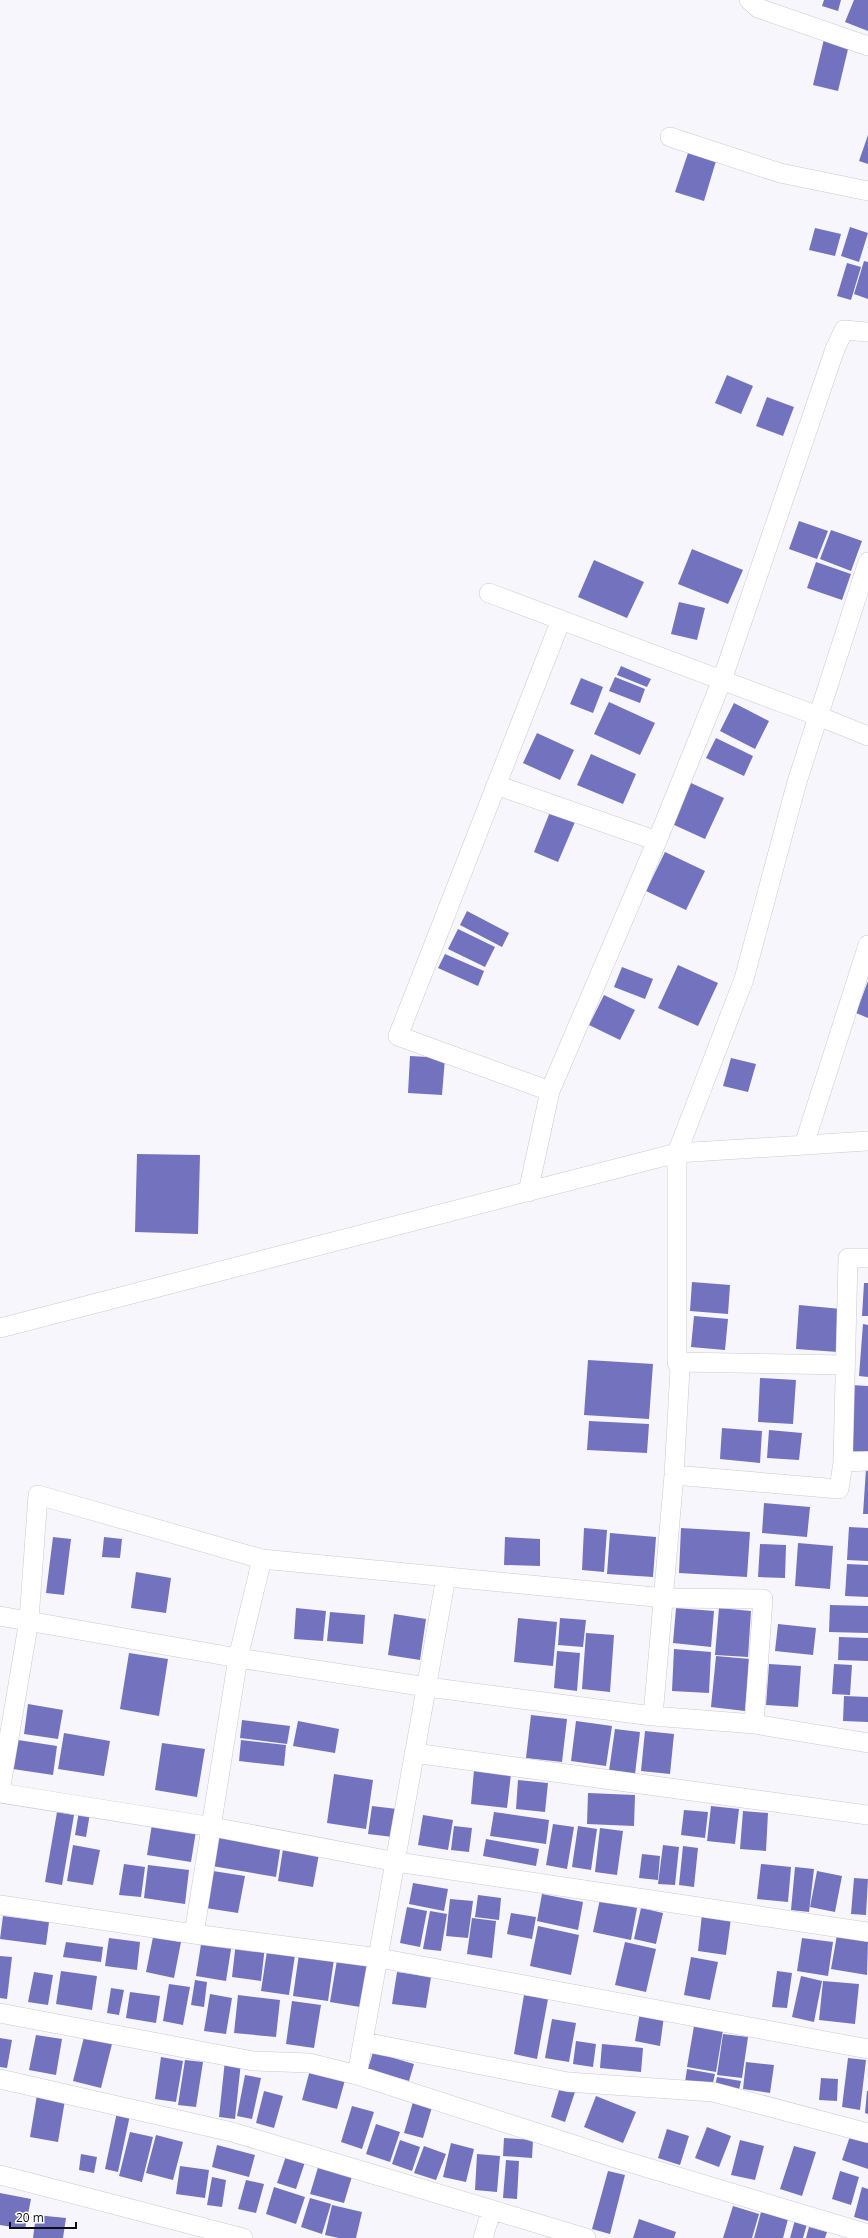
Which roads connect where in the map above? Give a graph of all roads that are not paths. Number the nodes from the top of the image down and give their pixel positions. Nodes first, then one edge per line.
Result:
1 (749, 0) edge
2 (868, 46) edge
3 (670, 137) dead end
4 (868, 191) edge
5 (868, 332) edge
6 (868, 562) edge
7 (489, 593) dead end
8 (561, 620) junction
9 (722, 680) junction
10 (818, 716) junction
11 (868, 736) edge
12 (496, 785) junction
13 (658, 841) junction
14 (868, 945) edge
15 (550, 1091) junction
16 (868, 1141) edge
17 (804, 1145) junction
18 (677, 1153) junction
19 (528, 1192) junction
20 (868, 1258) edge
21 (0, 1328) edge
22 (677, 1362) junction
23 (845, 1365) junction
24 (868, 1461) edge
25 (843, 1462) junction
26 (674, 1475) junction
27 (262, 1559) junction
28 (446, 1577) junction
29 (665, 1598) junction
30 (0, 1616) edge
31 (29, 1620) junction
32 (238, 1658) junction
33 (428, 1686) junction
34 (653, 1716) junction
35 (754, 1724) junction
36 (868, 1743) edge
37 (414, 1753) junction
38 (0, 1792) edge
39 (868, 1815) edge
40 (213, 1826) junction
41 (397, 1862) junction
42 (0, 1905) edge
43 (868, 1932) edge
44 (194, 1934) junction
45 (379, 1958) junction
46 (0, 2013) edge
47 (364, 2042) junction
48 (868, 2049) edge
49 (357, 2075) junction
50 (0, 2079) edge
51 (868, 2133) edge
52 (0, 2175) edge
53 (491, 2211) junction
54 (868, 2234) edge
55 (242, 2238) edge
56 (483, 2238) edge
57 (586, 2238) edge

1 - 2 street
3 - 4 street
5 - 9 street
6 - 10 street
7 - 8 street
8 - 9 street
8 - 12 street
9 - 10 street
9 - 13 street
10 - 11 street
10 - 18 street
12 - 13 street
12 - 15 street
13 - 15 street
14 - 17 street
15 - 19 street
16 - 17 street
17 - 18 street
18 - 19 street
18 - 22 street
19 - 21 street
20 - 23 street
22 - 23 street
22 - 26 street
23 - 25 street
24 - 25 street
25 - 26 street
26 - 29 street
27 - 28 street
27 - 31 street
27 - 32 street
28 - 29 street
28 - 33 street
29 - 34 street
29 - 35 street
30 - 31 street
31 - 32 street
31 - 38 street
32 - 33 street
32 - 40 street
33 - 34 street
33 - 37 street
34 - 35 street
35 - 36 street
37 - 39 street
37 - 41 street
38 - 40 street
40 - 41 street
40 - 44 street
41 - 43 street
41 - 45 street
42 - 44 street
44 - 45 street
45 - 47 street
45 - 48 street
46 - 49 street
47 - 49 street
47 - 51 street
49 - 54 street
50 - 53 street
52 - 55 street
53 - 56 street
53 - 57 street

